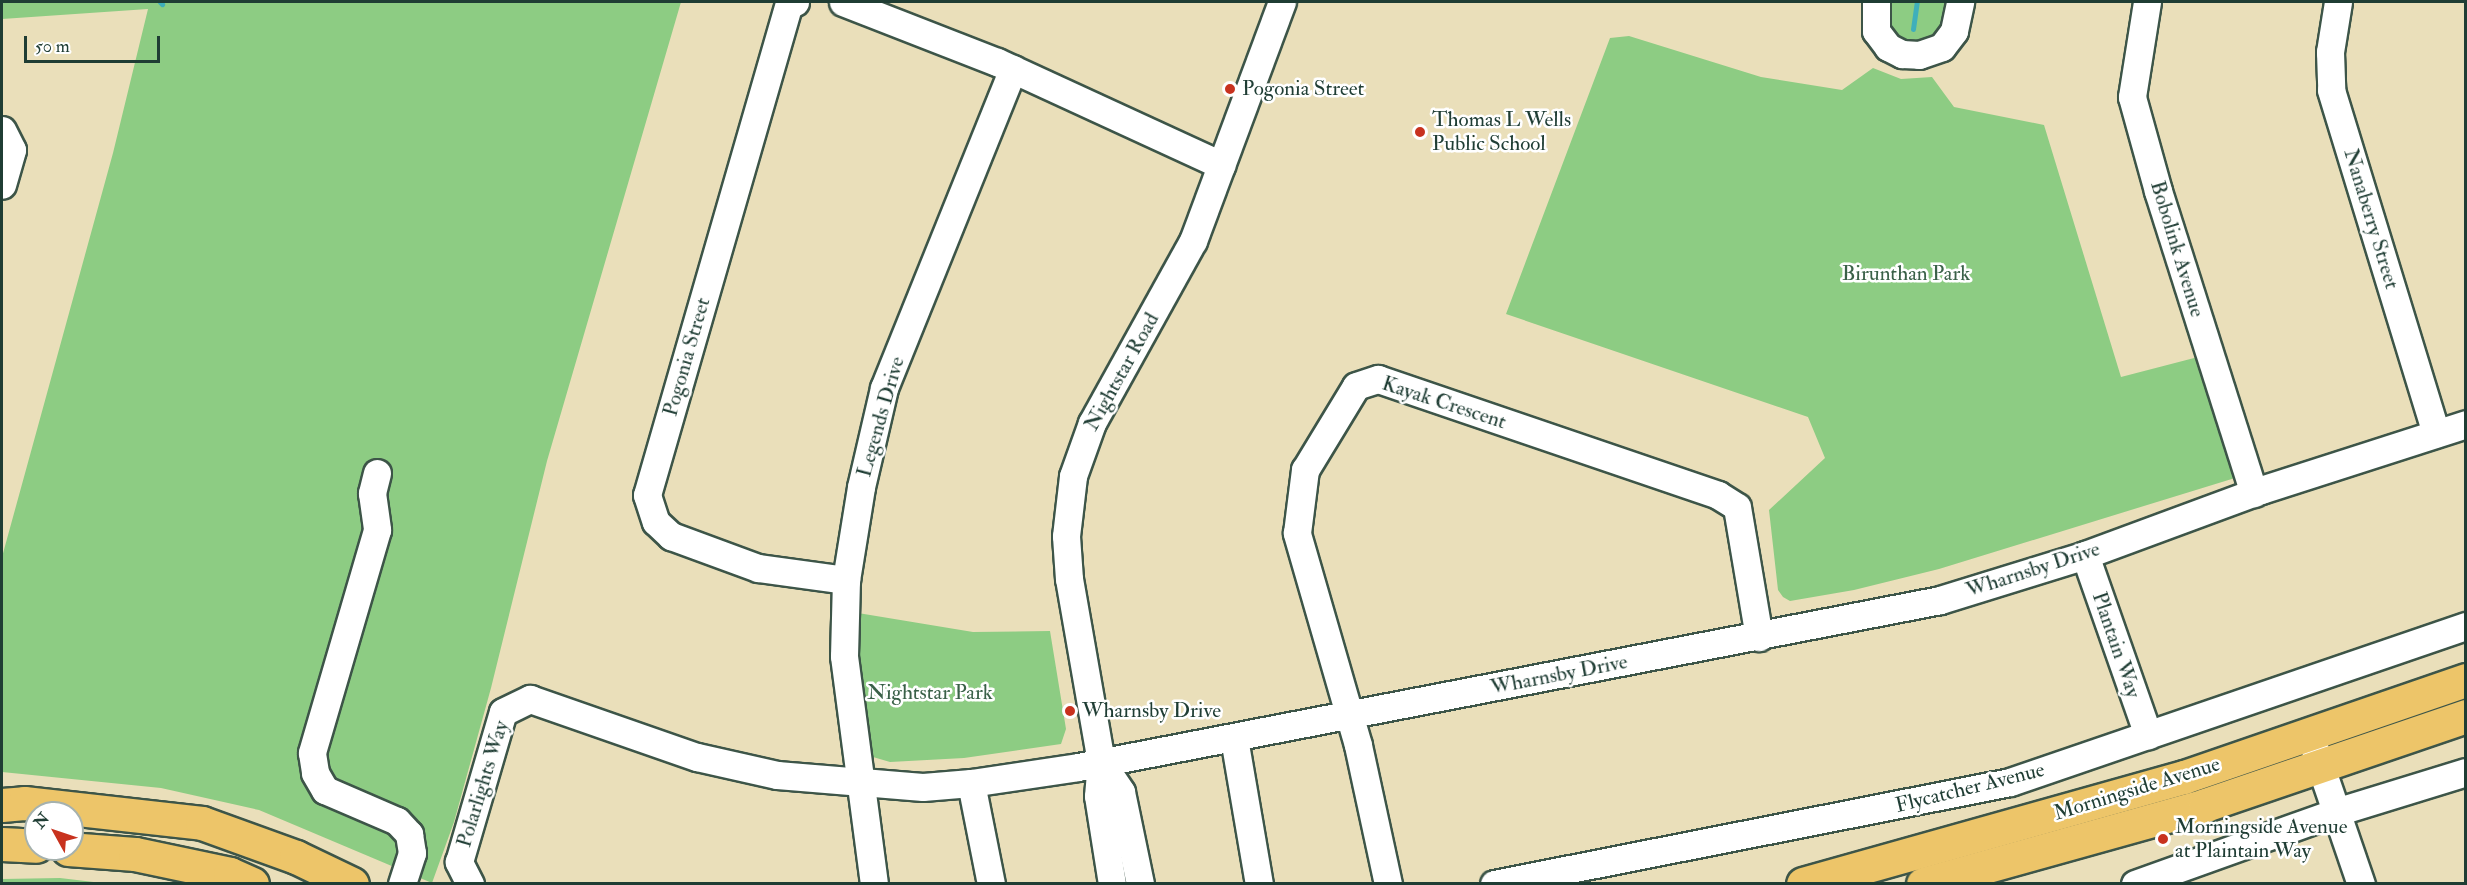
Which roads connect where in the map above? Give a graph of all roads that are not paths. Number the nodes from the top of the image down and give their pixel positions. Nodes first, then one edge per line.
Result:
1 (795, 2) edge
2 (843, 2) edge
3 (1282, 2) edge
4 (1876, 2) edge
5 (1960, 2) edge
6 (2147, 2) edge
7 (2338, 2) edge
8 (1013, 69) junction
9 (2, 130) edge
10 (1221, 165) junction
11 (2, 185) edge
12 (2466, 424) edge
13 (2436, 433) junction
14 (377, 474) dead end
15 (2254, 493) junction
16 (2085, 555) junction
17 (846, 580) junction
18 (2466, 626) edge
19 (1759, 637) junction
20 (2466, 680) edge
21 (530, 699) joint
22 (1348, 715) junction
23 (2466, 716) edge
24 (2310, 734) junction
25 (2148, 735) junction
26 (1234, 738) junction
27 (1101, 762) junction
28 (2320, 766) junction
29 (2466, 772) edge
30 (971, 783) junction
31 (860, 784) junction
32 (2, 805) edge
33 (2336, 812) junction
34 (2, 844) edge
35 (24, 845) edge
36 (84, 850) edge
37 (247, 882) edge
38 (352, 884) edge
39 (402, 884) edge
40 (470, 884) edge
41 (874, 884) edge
42 (991, 884) edge
43 (1112, 884) edge
44 (1140, 884) edge
45 (1259, 884) edge
46 (1388, 884) edge
47 (1494, 884) edge
48 (1803, 884) edge
49 (1923, 884) edge
50 (2134, 884) edge
51 (2361, 884) edge

1 - 17 street, Pogonia Street
2 - 8 street
3 - 10 street, Nightstar Road
4 - 5 street
6 - 15 street, Bobolink Avenue
7 - 13 street, Nanaberry Street
8 - 10 street
8 - 17 street, Legends Drive
9 - 11 street
10 - 27 street, Nightstar Road
12 - 13 street, Wharnsby Drive
13 - 15 street, Wharnsby Drive
14 - 39 street
15 - 16 street, Wharnsby Drive
16 - 19 street, Wharnsby Drive
16 - 25 street, Plantain Way
17 - 31 street, Legends Drive
18 - 25 street, Flycatcher Avenue
19 - 22 street, Wharnsby Drive
19 - 22 street, Kayak Crescent
20 - 24 main road, Morningside Avenue
21 - 31 street, Wharnsby Drive
21 - 40 street, Polarlights Way
22 - 26 street, Wharnsby Drive
22 - 46 street
23 - 28 main road, Morningside Avenue
24 - 28 street
24 - 48 main road, Morningside Avenue
25 - 47 street, Flycatcher Avenue
26 - 27 street, Wharnsby Drive
26 - 45 street
27 - 30 street, Wharnsby Drive
27 - 43 street, Nightstar Road
27 - 44 street, Nightstar Road
28 - 33 street
28 - 49 main road, Morningside Avenue
29 - 33 street
30 - 31 street, Wharnsby Drive
30 - 42 street
31 - 41 street
32 - 38 main road
33 - 50 street
33 - 51 street
34 - 35 main road
36 - 37 main road

